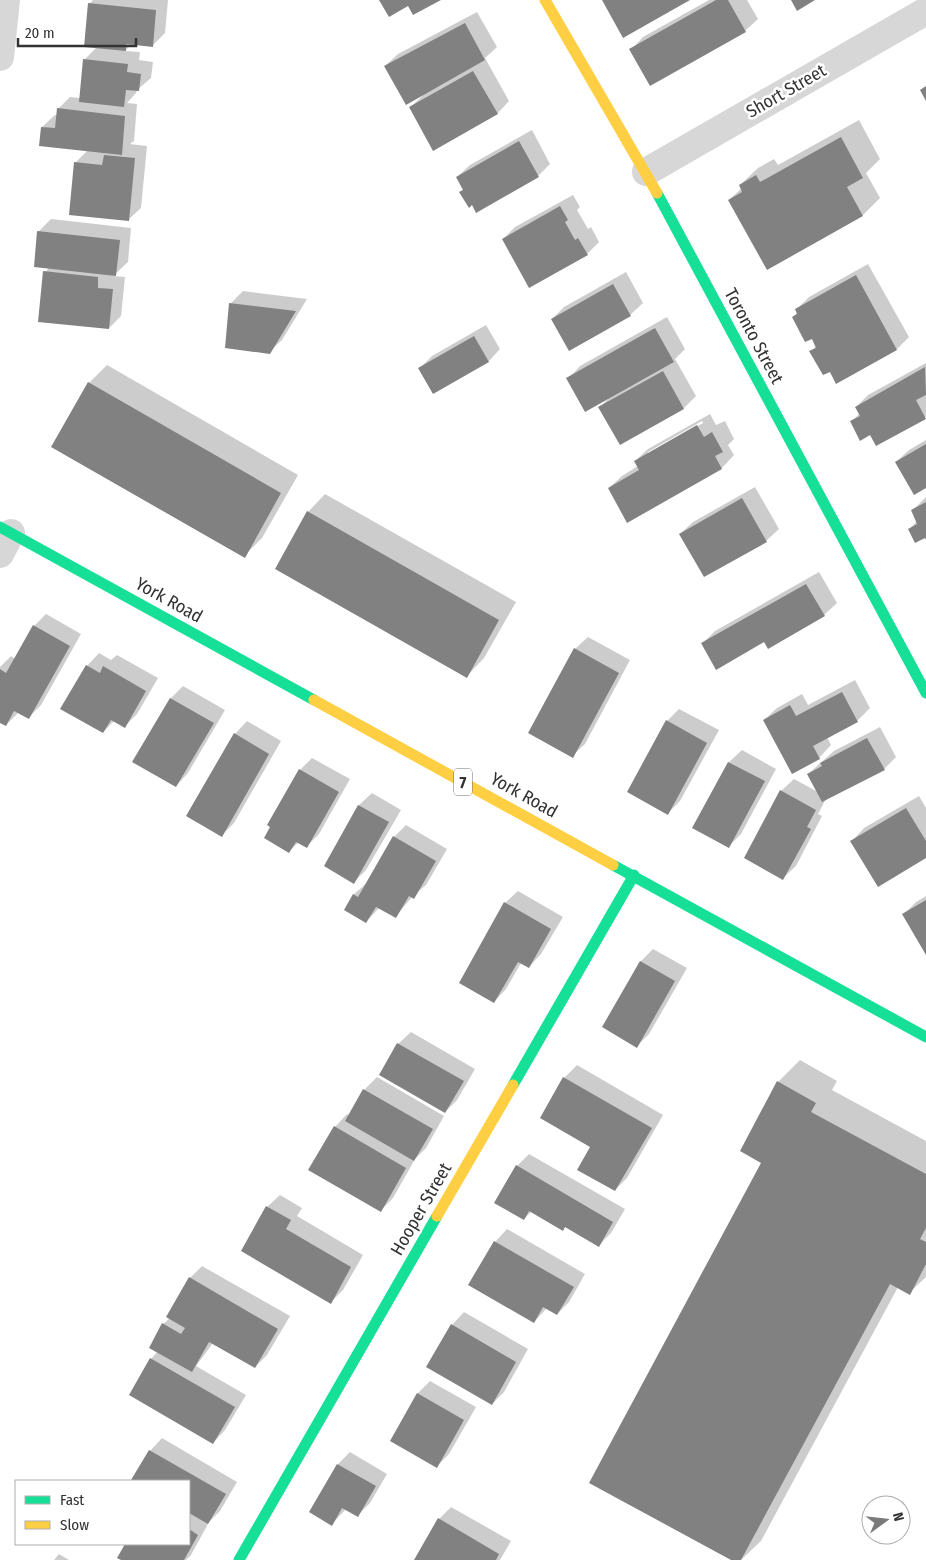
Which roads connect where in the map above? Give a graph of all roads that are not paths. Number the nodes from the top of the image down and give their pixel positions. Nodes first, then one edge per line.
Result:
1 (6, 0) edge
2 (545, 0) edge
3 (926, 11) edge
4 (0, 57) edge
5 (646, 172) junction
6 (4, 538) edge
7 (926, 693) edge
8 (634, 875) junction
9 (926, 1037) edge
10 (239, 1560) edge

1 - 4 street
2 - 5 street, Toronto Street
3 - 5 street, Short Street
5 - 7 street, Toronto Street
6 - 8 street, York Road / 7
8 - 9 street, York Road / 7
8 - 10 street, Hooper Street

